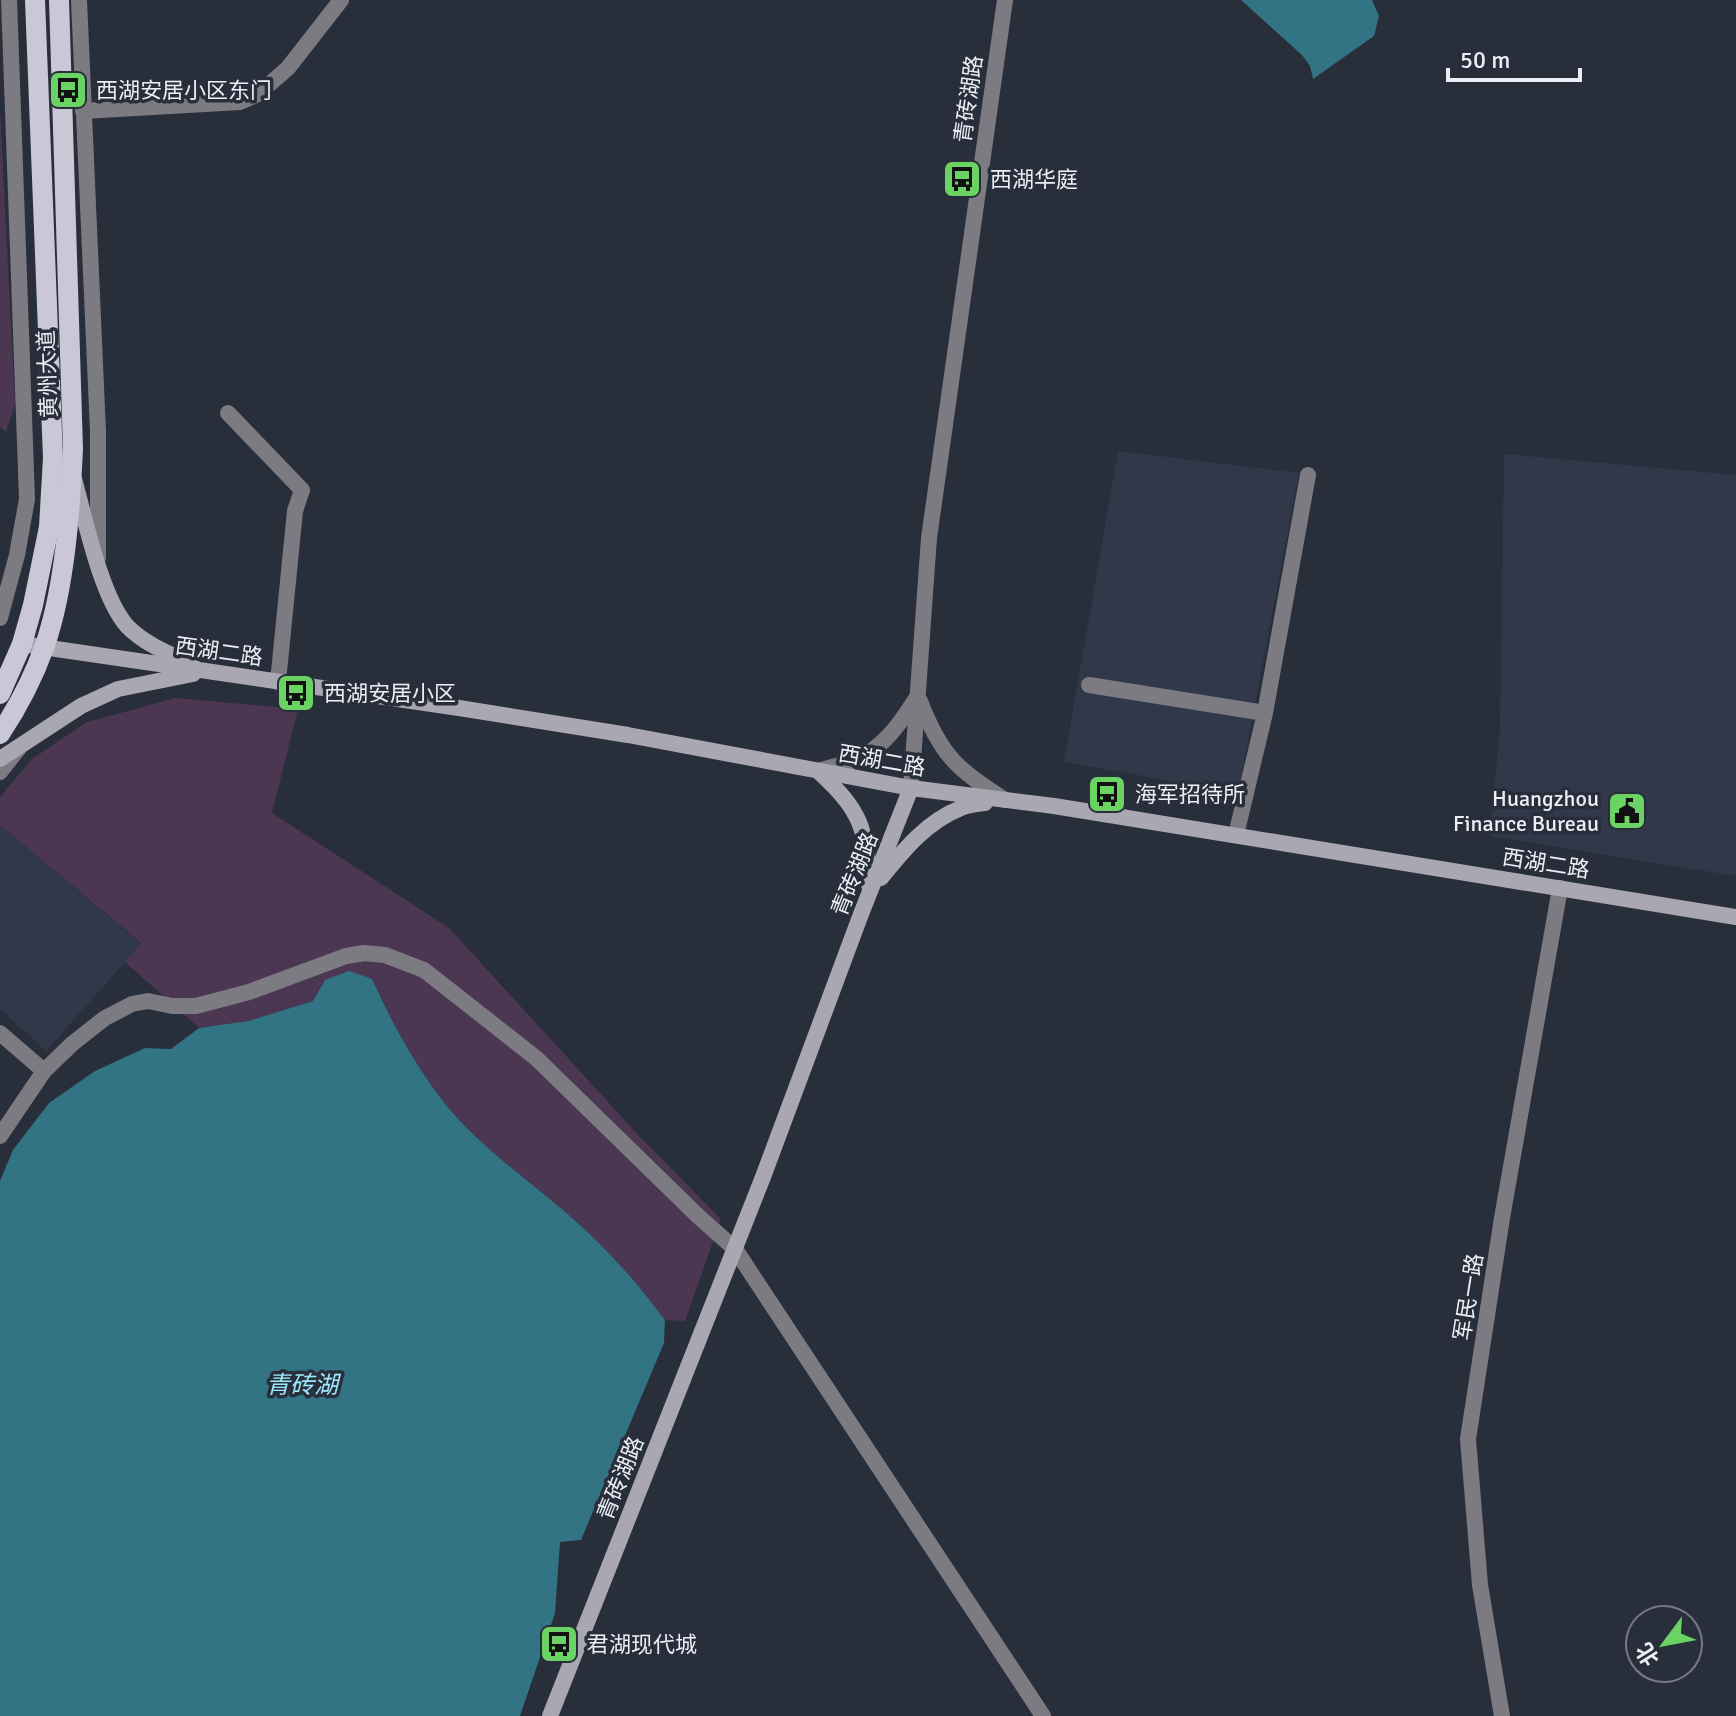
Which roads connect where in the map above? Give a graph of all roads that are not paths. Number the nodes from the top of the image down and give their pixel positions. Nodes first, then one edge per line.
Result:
1 (9, 0) edge
2 (35, 0) edge
3 (59, 0) edge
4 (79, 0) edge
5 (341, 0) edge
6 (1005, 0) edge
7 (83, 111) junction
8 (228, 413) dead end
9 (72, 474) junction
10 (1308, 475) dead end
11 (98, 563) junction
12 (0, 618) edge
13 (22, 644) junction
14 (44, 646) junction
15 (208, 671) junction
16 (278, 682) junction
17 (1089, 685) dead end
18 (0, 694) edge
19 (918, 695) junction
20 (1265, 713) junction
21 (0, 734) edge
22 (22, 744) junction
23 (0, 759) edge
24 (818, 771) junction
25 (0, 772) edge
26 (911, 788) junction
27 (1005, 800) junction
28 (1236, 835) junction
29 (1560, 888) junction
30 (870, 892) junction
31 (1736, 917) edge
32 (0, 1033) edge
33 (44, 1071) junction
34 (0, 1136) edge
35 (735, 1249) junction
36 (550, 1716) edge
37 (1043, 1716) edge
38 (1502, 1716) edge

1 - 12 street
2 - 13 main road, 黄州大道
3 - 9 main road, 黄州大道
4 - 7 street
5 - 7 street
6 - 19 street, 青砖湖路
7 - 11 street
8 - 16 street
9 - 11 main road
9 - 14 main road, 黄州大道
10 - 20 street
11 - 15 main road
13 - 14 main road, 西湖二路
13 - 18 main road, 黄州大道
14 - 15 main road, 西湖二路
14 - 21 main road, 黄州大道
15 - 16 main road, 西湖二路
15 - 22 main road
16 - 24 main road, 西湖二路
17 - 20 street
19 - 24 street
19 - 26 street, 青砖湖路
19 - 27 street
20 - 28 street
22 - 23 main road
22 - 25 street
24 - 26 main road, 西湖二路
24 - 30 main road
26 - 27 main road, 西湖二路
26 - 30 main road, 青砖湖路
27 - 28 main road, 西湖二路
27 - 30 main road
28 - 29 main road, 西湖二路
29 - 31 main road, 西湖二路
29 - 38 street, 军民一路
30 - 35 main road, 青砖湖路
32 - 33 street
33 - 34 street
33 - 35 street
35 - 36 main road, 青砖湖路
35 - 37 street

